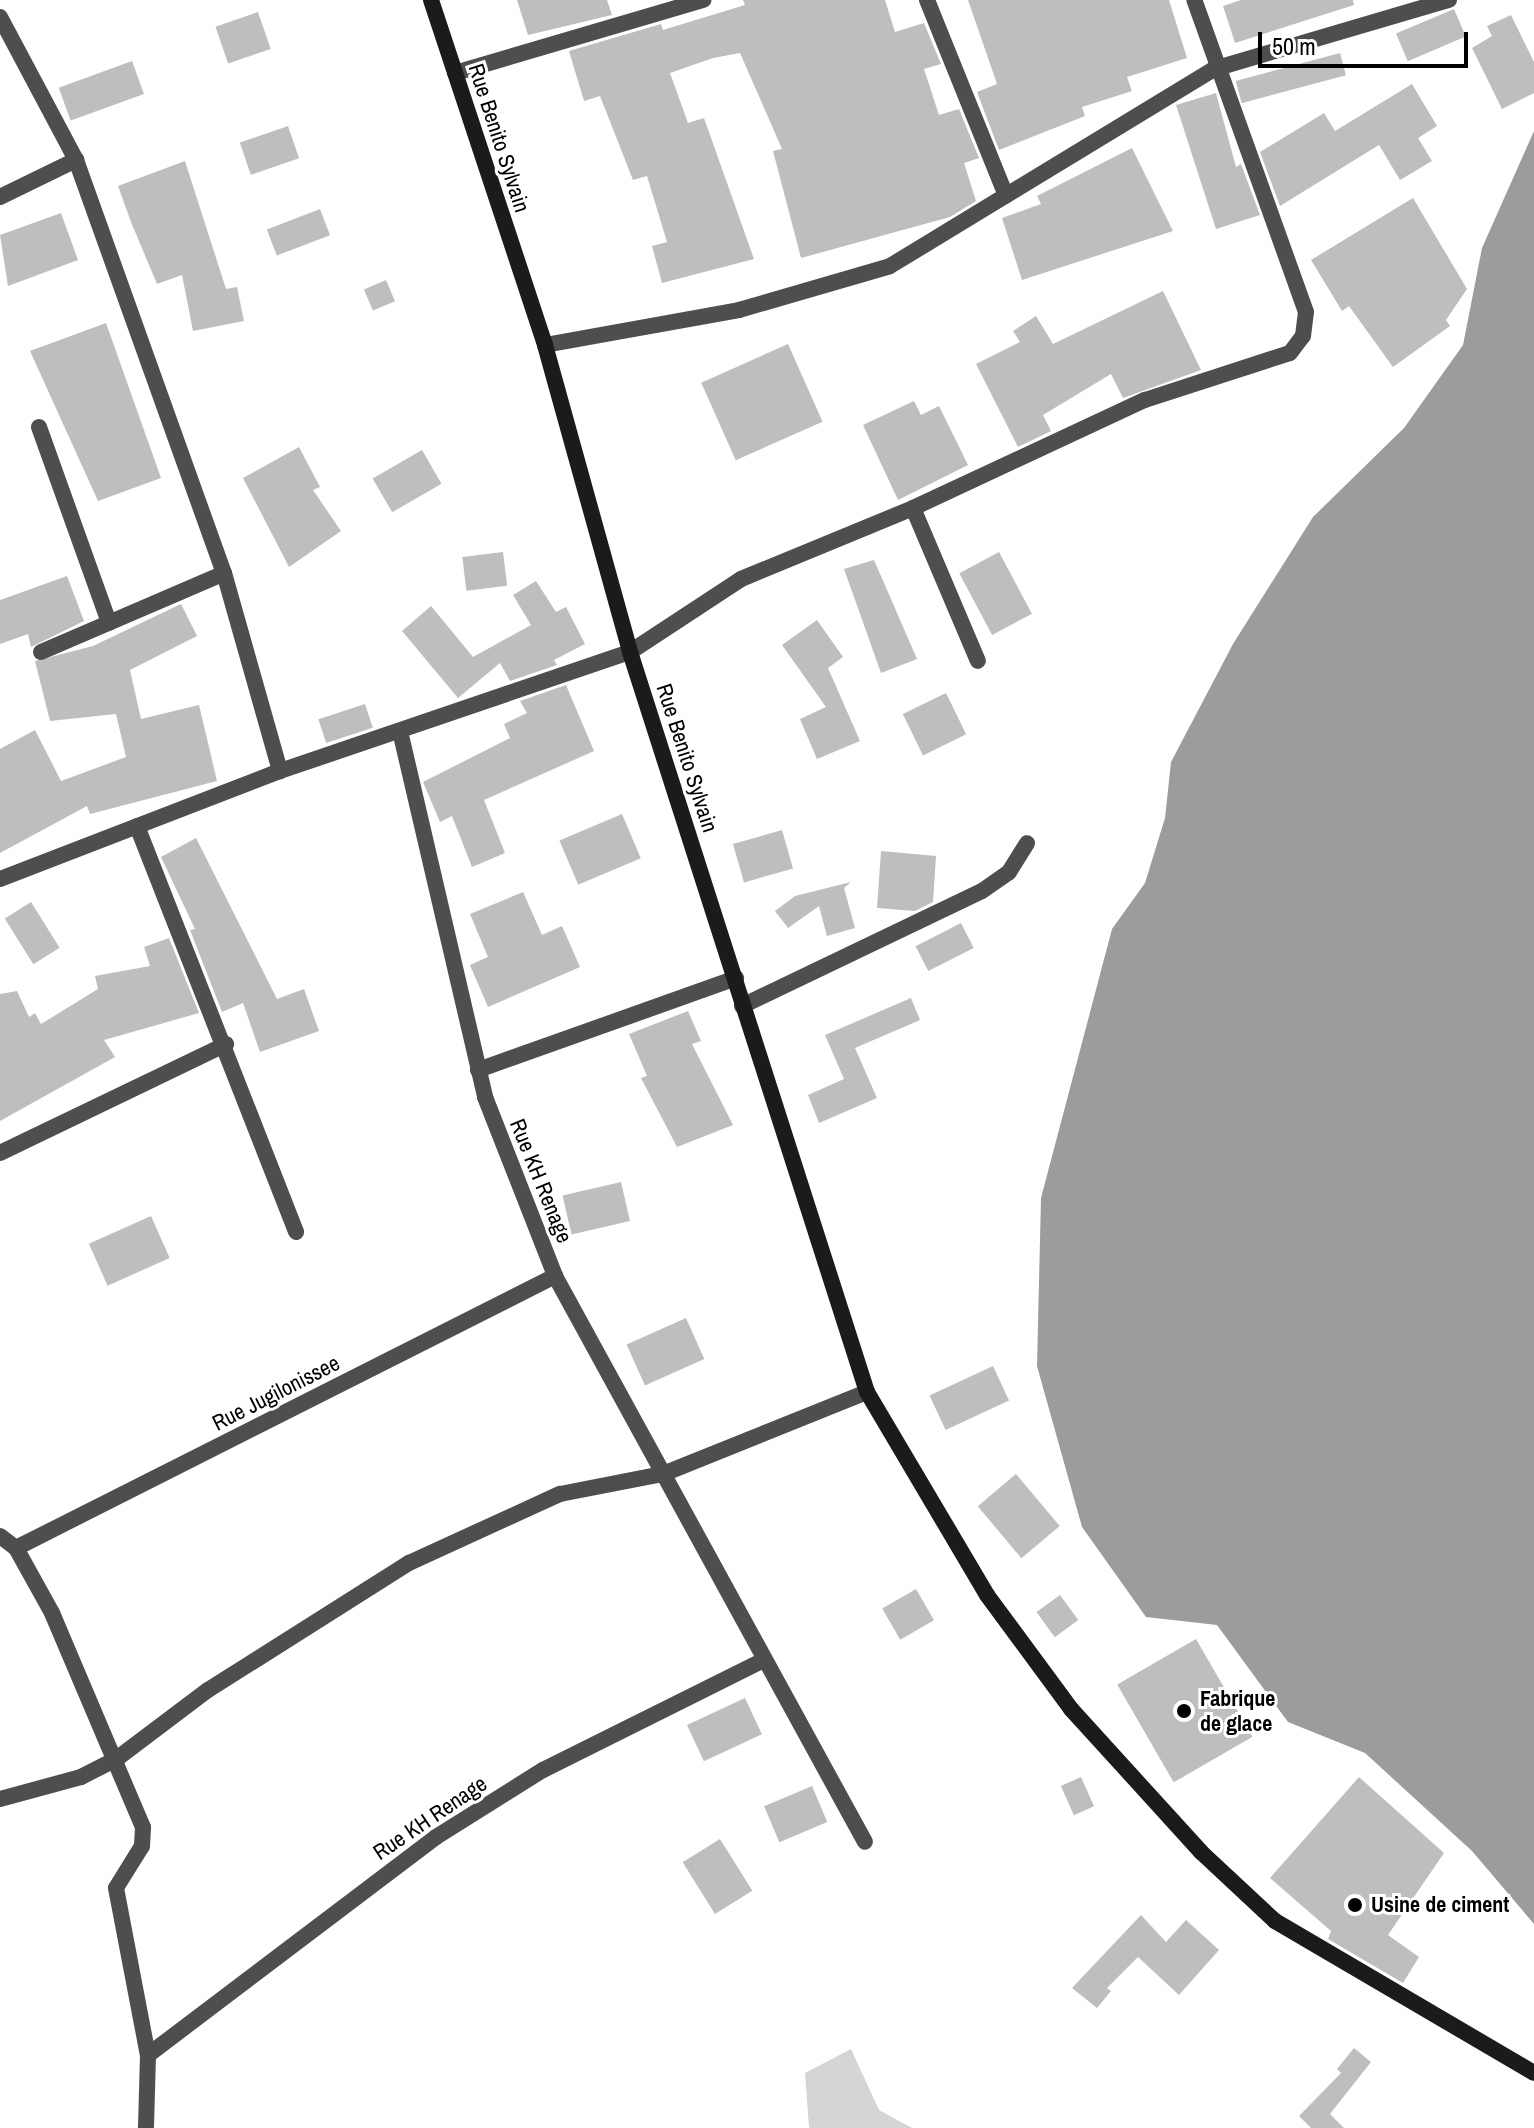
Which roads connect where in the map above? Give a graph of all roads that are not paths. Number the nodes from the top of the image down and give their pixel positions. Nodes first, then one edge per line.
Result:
1 (431, 0) edge
2 (703, 0) edge
3 (927, 0) edge
4 (1194, 0) edge
5 (1449, 0) edge
6 (0, 17) edge
7 (1214, 69) junction
8 (455, 73) junction
9 (76, 160) junction
10 (1006, 196) junction
11 (0, 197) edge
12 (545, 345) junction
13 (39, 427) dead end
14 (913, 508) junction
15 (224, 573) junction
16 (109, 623) junction
17 (41, 652) dead end
18 (630, 652) junction
19 (978, 661) dead end
20 (400, 731) junction
21 (280, 771) junction
22 (137, 826) junction
23 (1027, 843) dead end
24 (0, 879) edge
25 (736, 978) junction
26 (742, 1006) junction
27 (226, 1044) junction
28 (478, 1070) junction
29 (0, 1153) edge
30 (296, 1232) dead end
31 (555, 1276) junction
32 (867, 1392) junction
33 (663, 1474) junction
34 (0, 1536) edge
35 (16, 1548) junction
36 (764, 1660) junction
37 (115, 1760) junction
38 (0, 1799) edge
39 (865, 1842) dead end
40 (148, 2055) junction
41 (1534, 2073) edge
42 (146, 2128) edge

1 - 8 main road, Rue Benito Sylvain
2 - 8 street
3 - 10 street
4 - 7 street
5 - 7 street
6 - 9 street
7 - 10 street
7 - 14 street
8 - 12 main road, Rue Benito Sylvain
9 - 11 street
9 - 15 street
10 - 12 street
12 - 18 main road, Rue Benito Sylvain
13 - 16 street
14 - 18 street
14 - 19 street
15 - 16 street
15 - 21 street
16 - 17 street
18 - 20 street
18 - 25 main road, Rue Benito Sylvain
20 - 21 street
20 - 28 street, Rue KH Renage
21 - 22 street
22 - 24 street
22 - 27 street
23 - 26 street
25 - 26 main road, Rue Benito Sylvain
25 - 28 street
26 - 32 main road, Rue Benito Sylvain
27 - 29 street
27 - 30 street
28 - 31 street, Rue KH Renage
31 - 33 street, Rue KH Renage
31 - 35 street, Rue Jugilonissee
32 - 33 street
32 - 41 main road, Rue Benito Sylvain
33 - 36 street, Rue KH Renage
33 - 37 street
34 - 35 street
35 - 37 street
36 - 39 street, Rue KH Renage
36 - 40 street, Rue KH Renage
37 - 38 street
37 - 40 street
40 - 42 street

